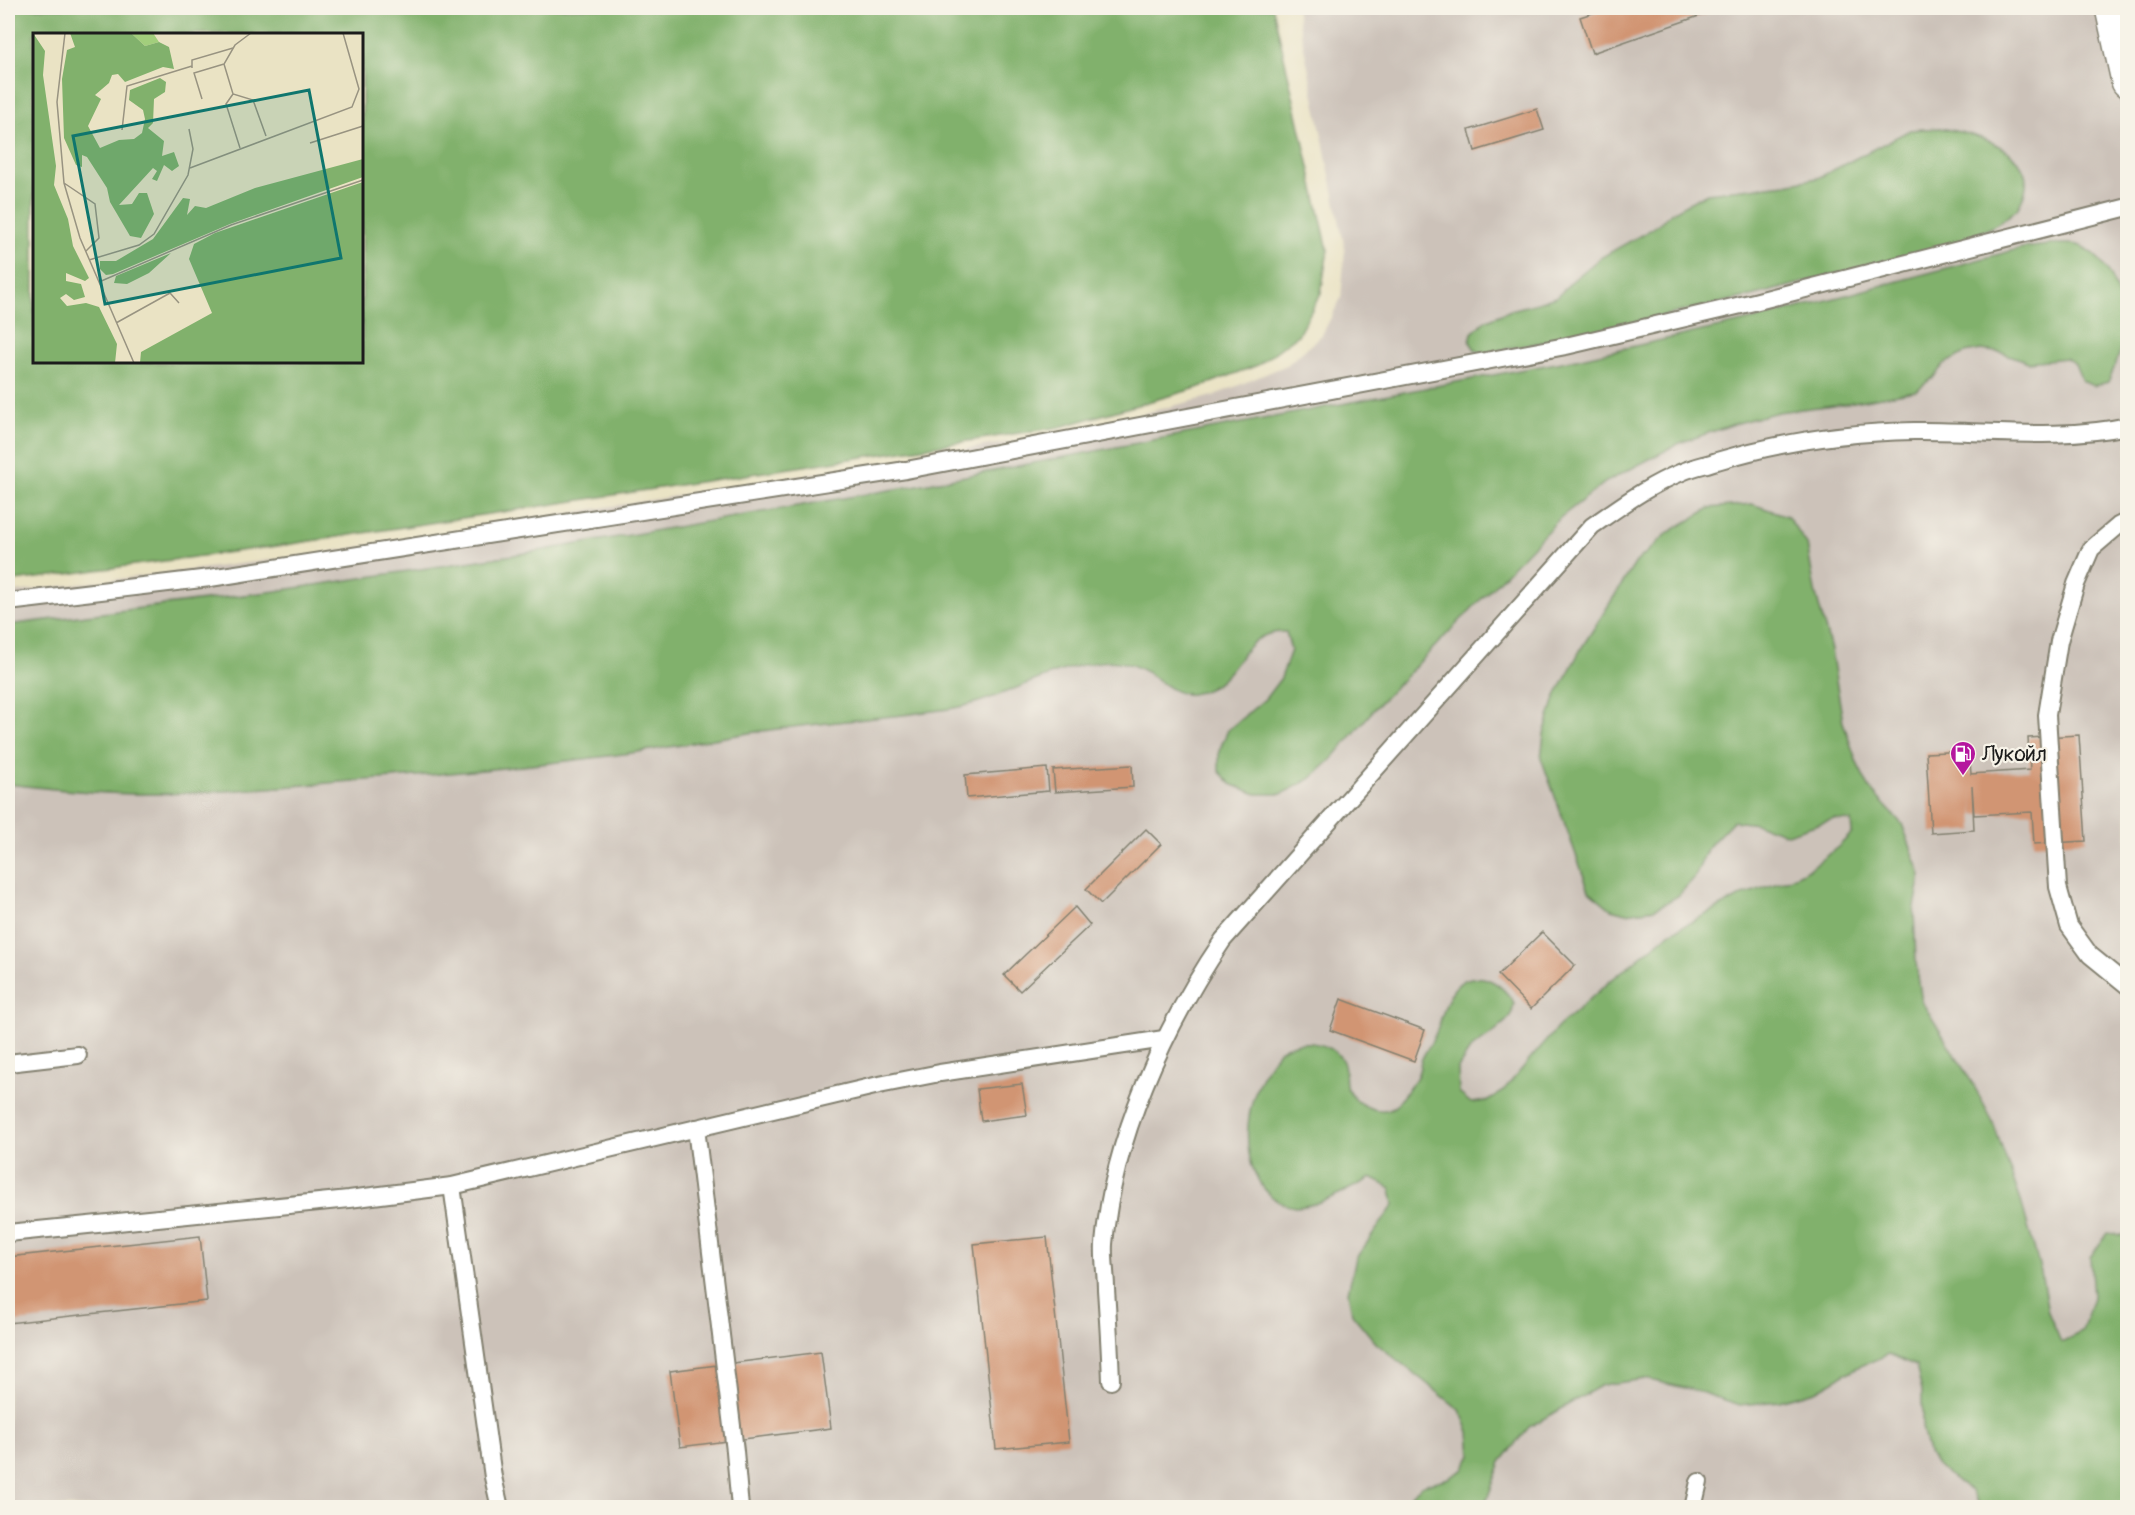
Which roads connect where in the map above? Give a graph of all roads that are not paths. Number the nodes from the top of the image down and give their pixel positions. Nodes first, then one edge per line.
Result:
1 (2112, 8) edge
2 (2127, 81) edge
3 (2127, 207) edge
4 (2127, 426) edge
5 (2127, 521) edge
6 (8, 602) edge
7 (2127, 986) edge
8 (1164, 1039) junction
9 (78, 1055) dead end
10 (8, 1063) edge
11 (696, 1128) junction
12 (452, 1186) junction
13 (8, 1233) edge
14 (1111, 1381) dead end
15 (1699, 1482) dead end
16 (500, 1508) edge
17 (741, 1508) edge
18 (1692, 1508) edge

1 - 2 main road
3 - 6 lane
4 - 8 lane
5 - 7 lane
8 - 11 lane
8 - 14 lane
9 - 10 lane
11 - 12 lane
11 - 17 lane
12 - 13 lane
12 - 16 lane
15 - 18 lane

